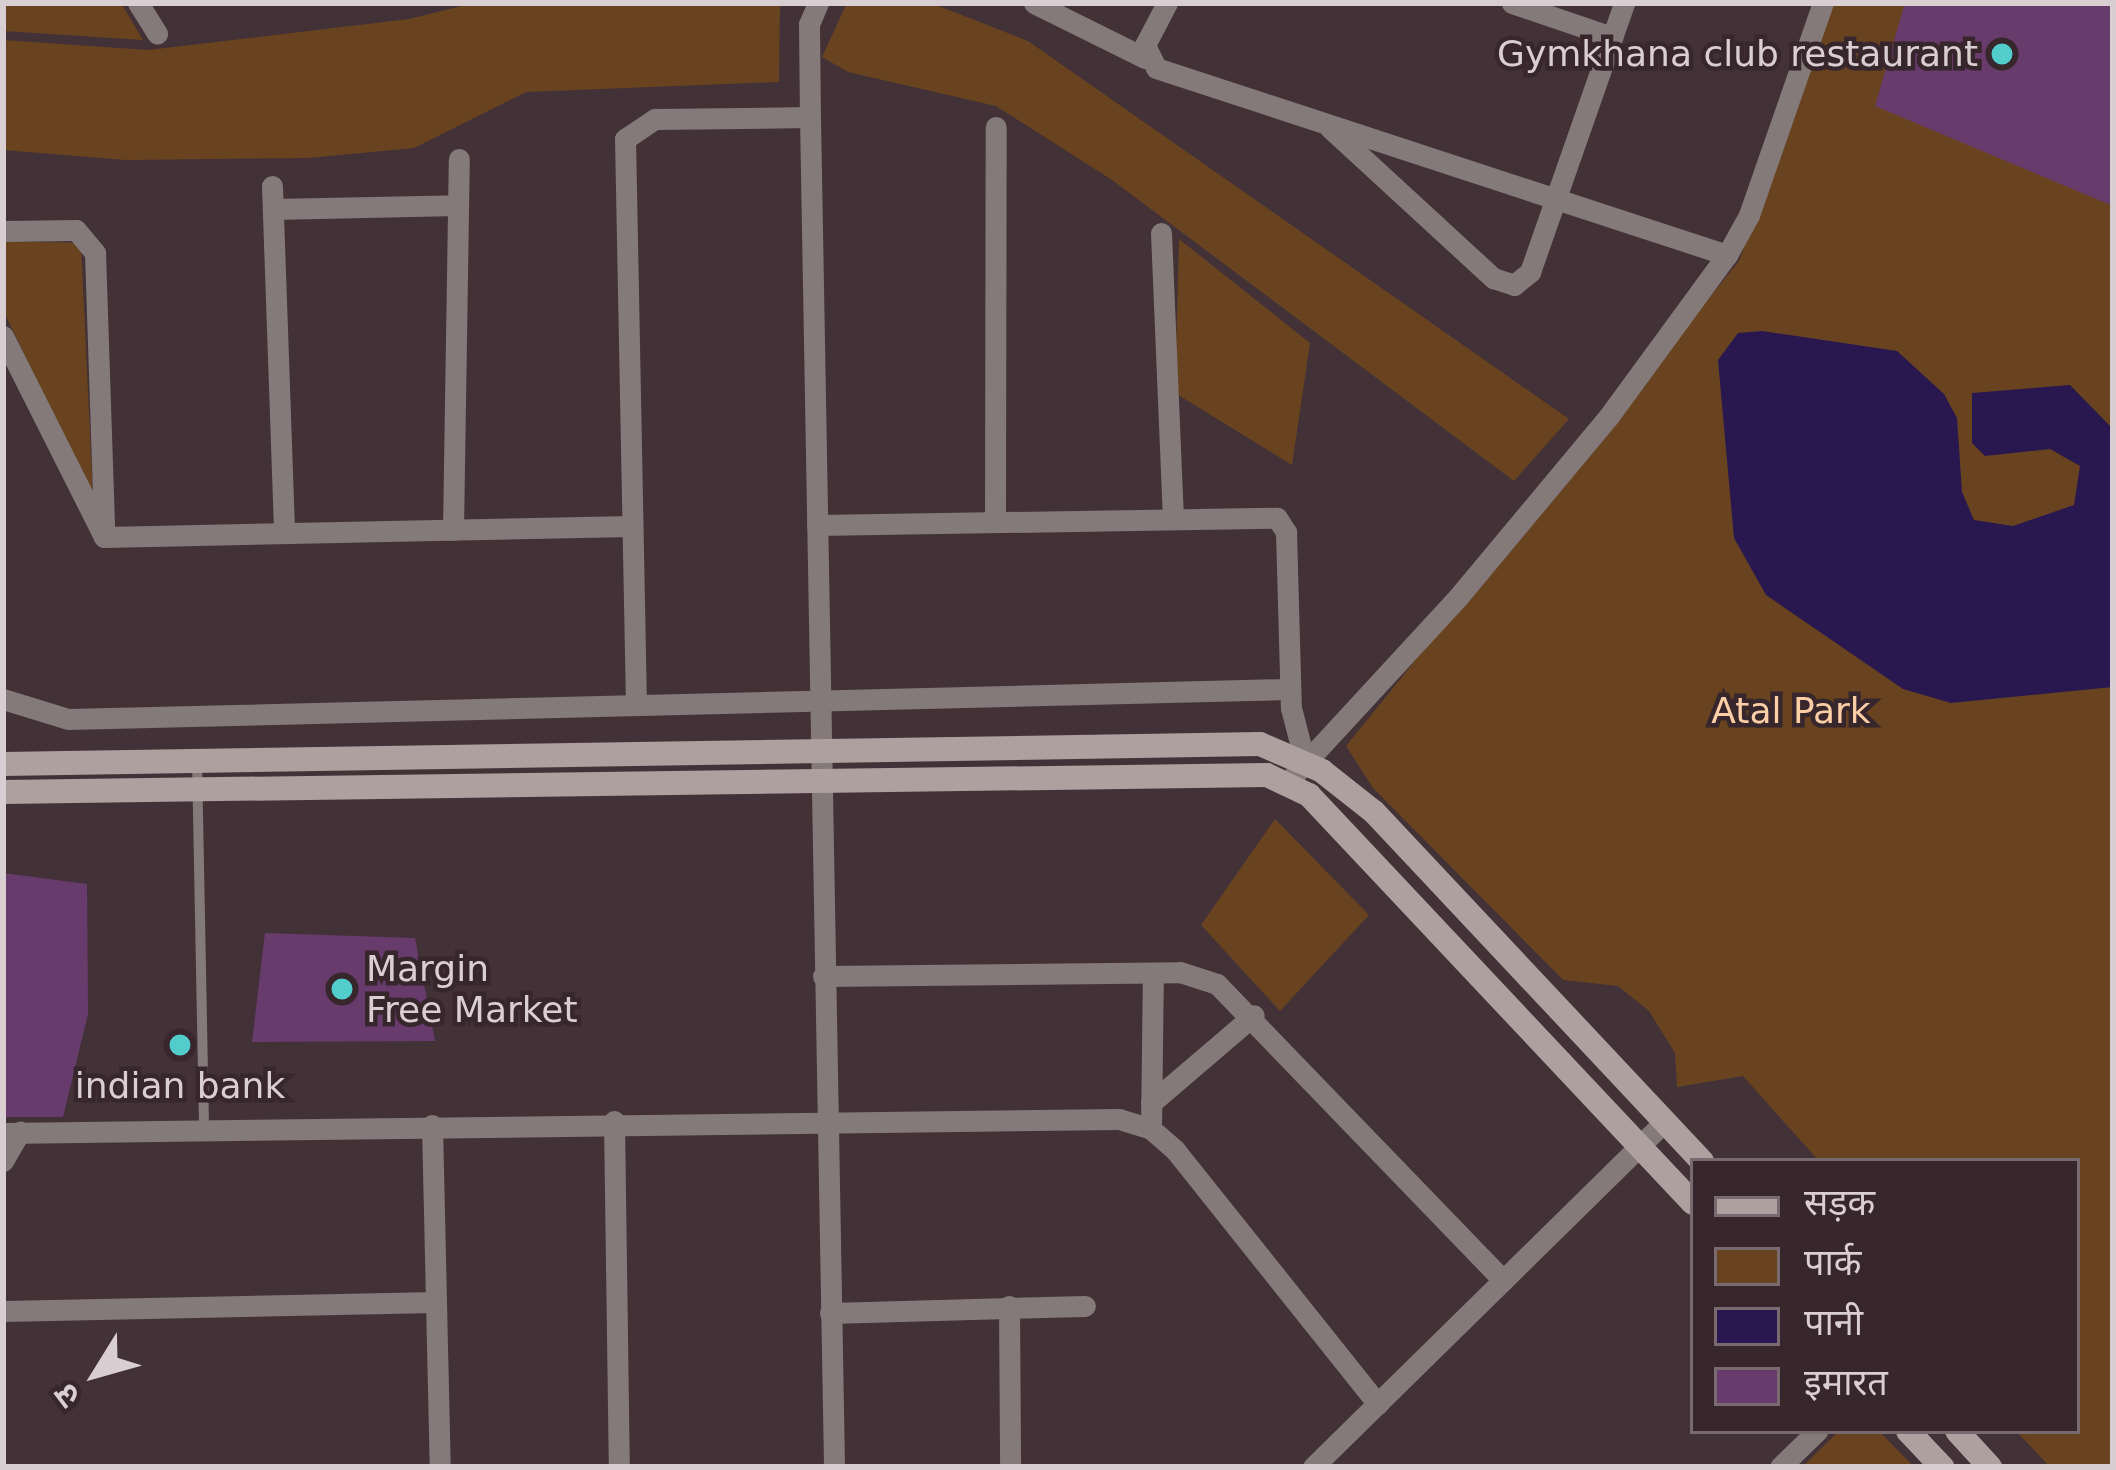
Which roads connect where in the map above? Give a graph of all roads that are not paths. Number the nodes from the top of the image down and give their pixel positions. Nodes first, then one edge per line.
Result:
1 (138, 3) edge
2 (818, 3) edge
3 (1034, 3) edge
4 (1167, 3) edge
5 (1512, 3) edge
6 (1624, 3) edge
7 (1823, 3) edge
8 (157, 34) dead end
9 (1612, 38) junction
10 (1145, 58) junction
11 (810, 117) junction
12 (1325, 123) junction
13 (996, 128) dead end
14 (459, 159) dead end
15 (1554, 198) junction
16 (458, 206) junction
17 (3, 231) edge
18 (1161, 233) dead end
19 (1727, 255) junction
20 (3, 336) edge
21 (1173, 514) junction
22 (995, 520) junction
23 (817, 525) junction
24 (631, 526) junction
25 (453, 530) junction
26 (284, 533) junction
27 (104, 537) junction
28 (1289, 689) junction
29 (3, 699) edge
30 (820, 702) junction
31 (636, 705) junction
32 (820, 748) junction
33 (639, 752) junction
34 (1305, 762) junction
35 (3, 764) edge
36 (197, 773) junction
37 (821, 778) junction
38 (639, 780) junction
39 (1287, 784) junction
40 (3, 792) edge
41 (1153, 973) junction
42 (824, 976) junction
43 (1254, 1015) junction
44 (1151, 1102) junction
45 (826, 1117) junction
46 (614, 1121) junction
47 (1665, 1121) junction
48 (432, 1125) junction
49 (204, 1129) junction
50 (1151, 1129) junction
51 (11, 1132) edge
52 (1639, 1146) junction
53 (1699, 1158) edge
54 (3, 1161) edge
55 (1690, 1200) edge
56 (1503, 1280) junction
57 (436, 1302) junction
58 (1009, 1306) junction
59 (1085, 1306) dead end
60 (3, 1310) edge
61 (830, 1313) junction
62 (1378, 1404) junction
63 (1813, 1434) edge
64 (1911, 1434) edge
65 (1960, 1434) edge
66 (440, 1467) edge
67 (619, 1467) edge
68 (834, 1467) edge
69 (1010, 1467) edge
70 (1313, 1467) edge
71 (1780, 1467) edge
72 (1942, 1467) edge
73 (1990, 1467) edge

1 - 8 street
2 - 11 street
3 - 10 street
4 - 10 street
5 - 9 street
6 - 9 street
7 - 19 street
9 - 15 street
10 - 12 street
11 - 23 street
11 - 24 street
12 - 15 street
12 - 15 street
13 - 22 street
14 - 16 street
15 - 19 street
16 - 25 street
16 - 26 street
17 - 27 street
18 - 21 street
19 - 34 street
20 - 27 street
21 - 22 street
21 - 28 street
22 - 23 street
23 - 30 street
24 - 25 street
24 - 31 street
25 - 26 street
26 - 27 street
28 - 30 street
28 - 34 street
29 - 31 street
30 - 31 street
30 - 32 street
32 - 33 street
32 - 34 street
32 - 37 street
33 - 36 street
33 - 38 street
34 - 39 street
34 - 47 street
35 - 36 street
36 - 38 street
36 - 40 street
36 - 49 lane
37 - 38 street
37 - 39 street
37 - 42 street
39 - 52 street
41 - 42 street
41 - 43 street
41 - 44 street
42 - 45 street
43 - 44 street
43 - 56 street
44 - 50 street
45 - 46 street
45 - 50 street
45 - 61 street
46 - 48 street
46 - 67 street
47 - 52 street
47 - 53 street
48 - 49 street
48 - 57 street
49 - 51 street
50 - 62 street
51 - 54 street
52 - 55 street
52 - 56 street
56 - 62 street
57 - 60 street
57 - 66 street
58 - 59 street
58 - 61 street
58 - 69 street
61 - 68 street
62 - 70 street
63 - 71 street
64 - 72 street
65 - 73 street

